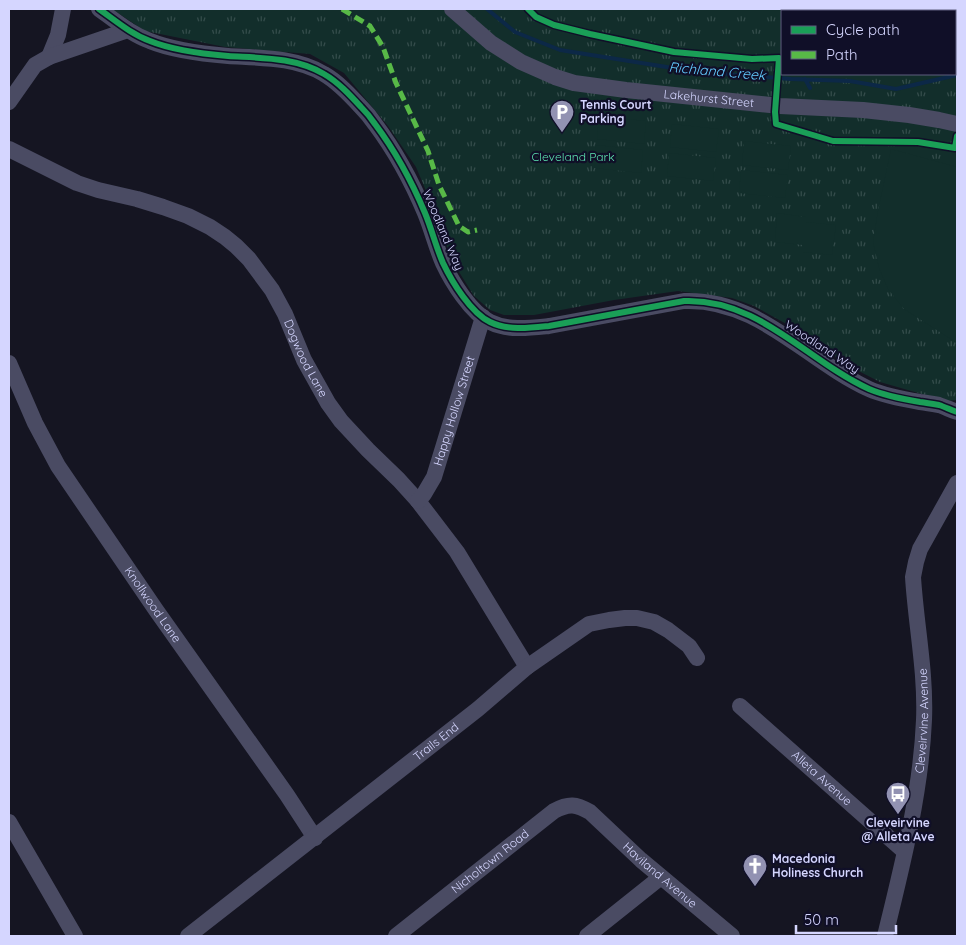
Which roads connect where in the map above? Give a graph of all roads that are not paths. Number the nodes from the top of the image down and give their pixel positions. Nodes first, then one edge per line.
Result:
1 (62, 9) edge
2 (99, 9) edge
3 (452, 9) edge
4 (128, 30) junction
5 (49, 57) junction
6 (9, 102) edge
7 (957, 124) edge
8 (9, 148) edge
9 (483, 317) junction
10 (9, 363) edge
11 (957, 403) edge
12 (940, 405) junction
13 (957, 412) edge
14 (957, 483) edge
15 (418, 501) junction
16 (697, 658) dead end
17 (527, 667) junction
18 (740, 706) dead end
19 (590, 812) joint
20 (9, 822) edge
21 (315, 838) junction
22 (904, 850) junction
23 (661, 877) junction
24 (75, 936) edge
25 (188, 936) edge
26 (396, 936) edge
27 (587, 936) edge
28 (732, 936) edge
29 (885, 936) edge

1 - 5 street
2 - 4 street, Woodland Way
3 - 7 street, Lakehurst Street
4 - 5 street
4 - 9 street, Woodland Way
5 - 6 street
8 - 15 street, Dogwood Lane
9 - 12 street, Woodland Way
9 - 15 street, Happy Hollow Street
10 - 21 street, Knollwood Lane
11 - 12 street, Woodland Way
12 - 13 street, Woodland Way
14 - 22 street, Cleveirvine Avenue
15 - 17 street, Dogwood Lane
16 - 17 street, Trails End
17 - 21 street, Trails End
18 - 22 street, Alleta Avenue
19 - 23 street, Haviland Avenue
19 - 26 street, Nicholtown Road
20 - 24 street
21 - 25 street, Trails End
22 - 29 street, Cleveirvine Avenue
23 - 27 street
23 - 28 street, Haviland Avenue

